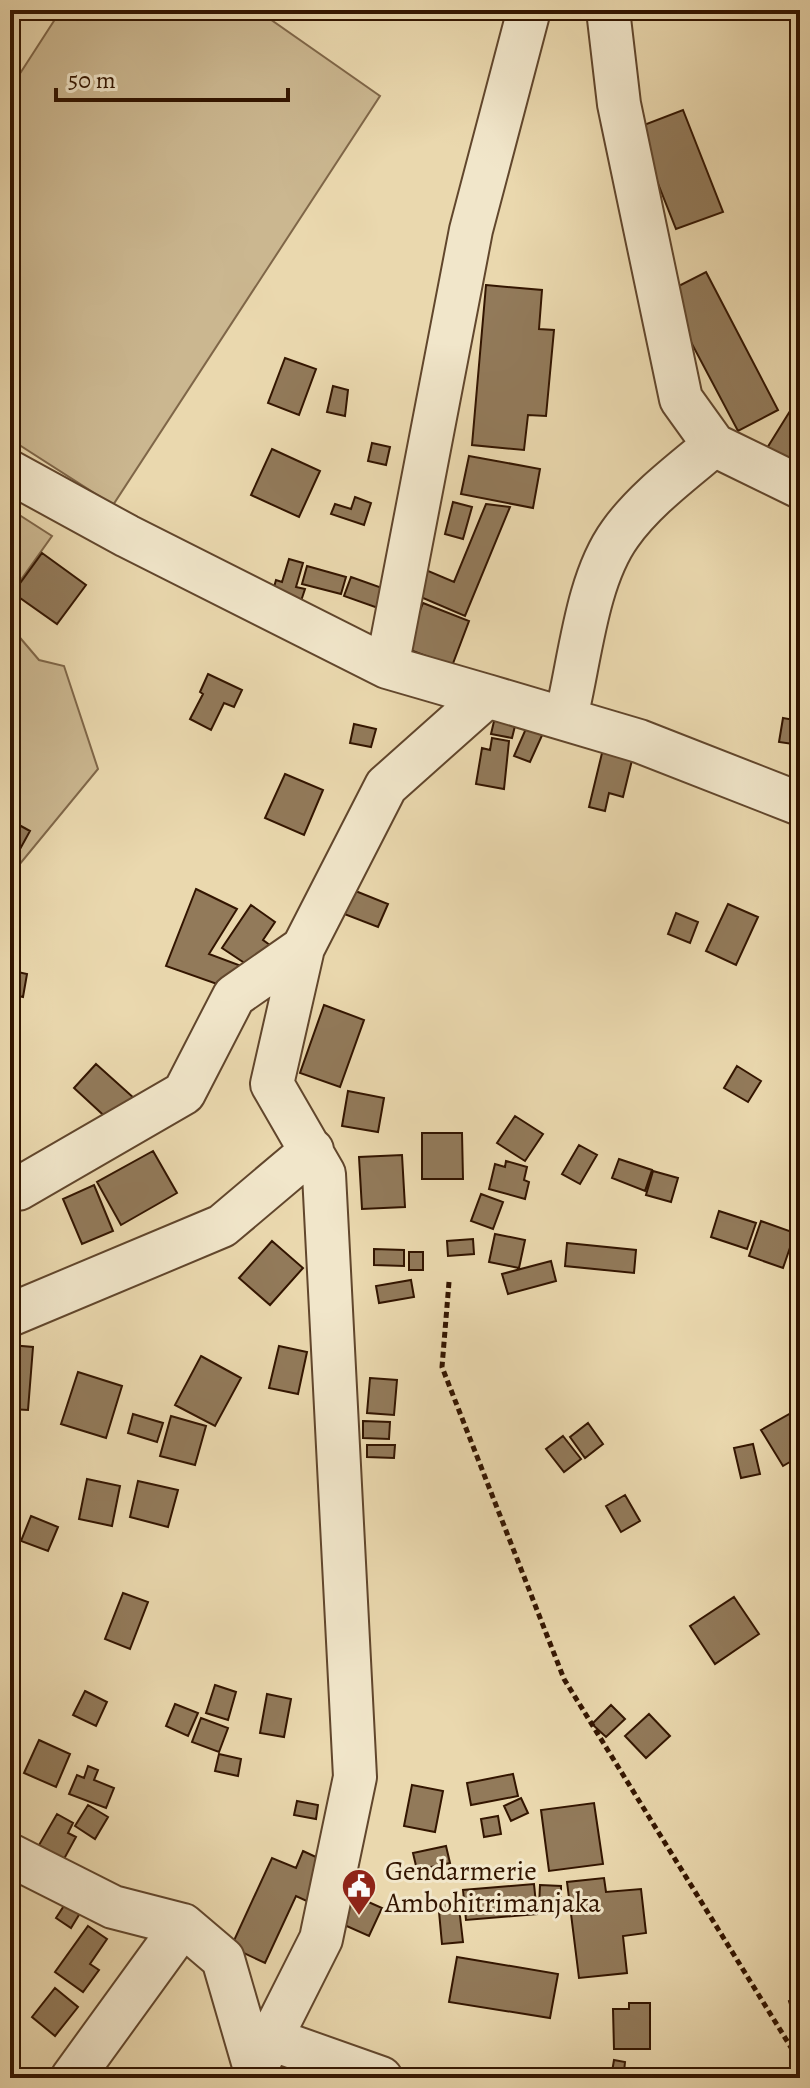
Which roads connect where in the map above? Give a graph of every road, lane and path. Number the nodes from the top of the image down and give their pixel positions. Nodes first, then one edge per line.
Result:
1 (529, 10) edge
2 (608, 10) edge
3 (714, 445) junction
4 (10, 472) edge
5 (800, 487) edge
6 (387, 667) junction
7 (487, 696) junction
8 (566, 717) junction
9 (800, 804) edge
10 (303, 948) junction
11 (312, 1150) junction
12 (10, 1188) edge
13 (449, 1282) dead end
14 (10, 1315) edge
15 (10, 1855) edge
16 (183, 1925) junction
17 (261, 2061) edge
18 (800, 2062) edge
19 (72, 2078) edge
20 (381, 2078) edge

1 - 6 street
2 - 3 street
3 - 5 street
3 - 8 street
4 - 6 street
6 - 7 street
7 - 8 street
7 - 10 street
8 - 9 street
10 - 11 street
10 - 12 street
11 - 14 street
11 - 17 street
13 - 18 path
15 - 16 street
16 - 17 street
16 - 19 street
17 - 20 street

